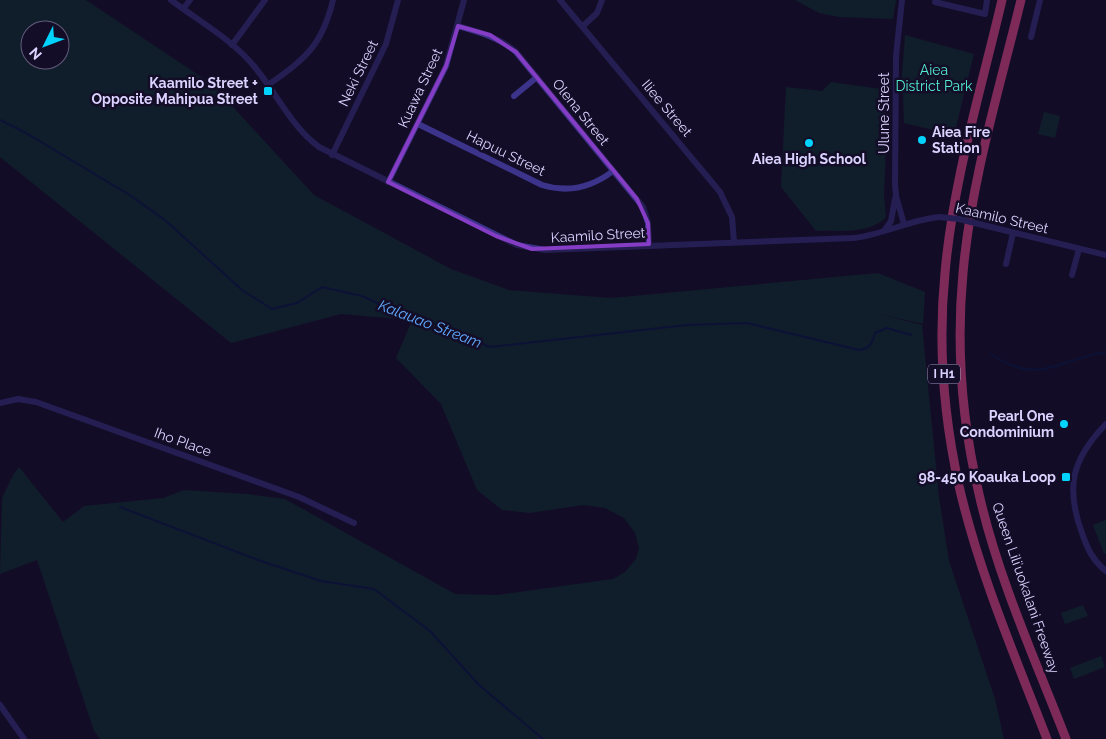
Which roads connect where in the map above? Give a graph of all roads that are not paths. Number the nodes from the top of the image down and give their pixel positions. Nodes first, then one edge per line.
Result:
1 (171, 0) edge
2 (190, 0) edge
3 (265, 0) edge
4 (333, 0) edge
5 (398, 0) edge
6 (464, 0) edge
7 (560, 0) edge
8 (602, 0) edge
9 (902, 0) edge
10 (987, 0) edge
11 (1002, 0) edge
12 (1021, 0) edge
13 (1040, 0) edge
14 (935, 2) dead end
15 (183, 9) junction
16 (458, 26) junction
17 (583, 26) junction
18 (1031, 37) dead end
19 (232, 46) junction
20 (537, 77) junction
21 (268, 85) junction
22 (514, 96) dead end
23 (418, 124) junction
24 (332, 155) junction
25 (613, 171) junction
26 (388, 182) junction
27 (896, 196) junction
28 (904, 224) junction
29 (881, 233) junction
30 (1013, 233) junction
31 (734, 242) junction
32 (649, 244) junction
33 (1079, 249) junction
34 (1106, 255) edge
35 (1006, 264) dead end
36 (1072, 274) dead end
37 (0, 403) edge
38 (1106, 424) edge
39 (354, 523) dead end
40 (1106, 571) edge
41 (0, 705) edge
42 (24, 739) edge
43 (1046, 739) edge
44 (1066, 739) edge

1 - 15 street, Kaamilo Street
2 - 15 street
3 - 19 street
4 - 21 street
5 - 24 street, Neki Street
6 - 16 street, Kuawa Street
7 - 17 street, Iliee Street
8 - 17 street
9 - 27 street, Ulune Street
10 - 14 street
11 - 43 highway, I H1
12 - 44 highway, Queen Liliʻuokalani Freeway / I H1
13 - 18 street
15 - 19 street, Kaamilo Street
16 - 20 street, Olena Street
16 - 23 street, Kuawa Street
17 - 31 street, Iliee Street
19 - 21 street, Kaamilo Street
20 - 22 street
20 - 25 street, Olena Street
21 - 24 street, Kaamilo Street
23 - 25 street, Hapuu Street
23 - 26 street, Kuawa Street
24 - 26 street, Kaamilo Street
25 - 32 street, Olena Street
26 - 32 street, Kaamilo Street
27 - 28 street, Ulune Street
27 - 29 street
28 - 29 street, Kaamilo Street
28 - 30 street, Kaamilo Street, bridge
29 - 31 street, Kaamilo Street
30 - 33 street, Kaamilo Street
30 - 35 street
31 - 32 street, Kaamilo Street
33 - 34 street, Kaamilo Street
33 - 36 street
37 - 39 street, Iho Place
38 - 40 street
41 - 42 street

